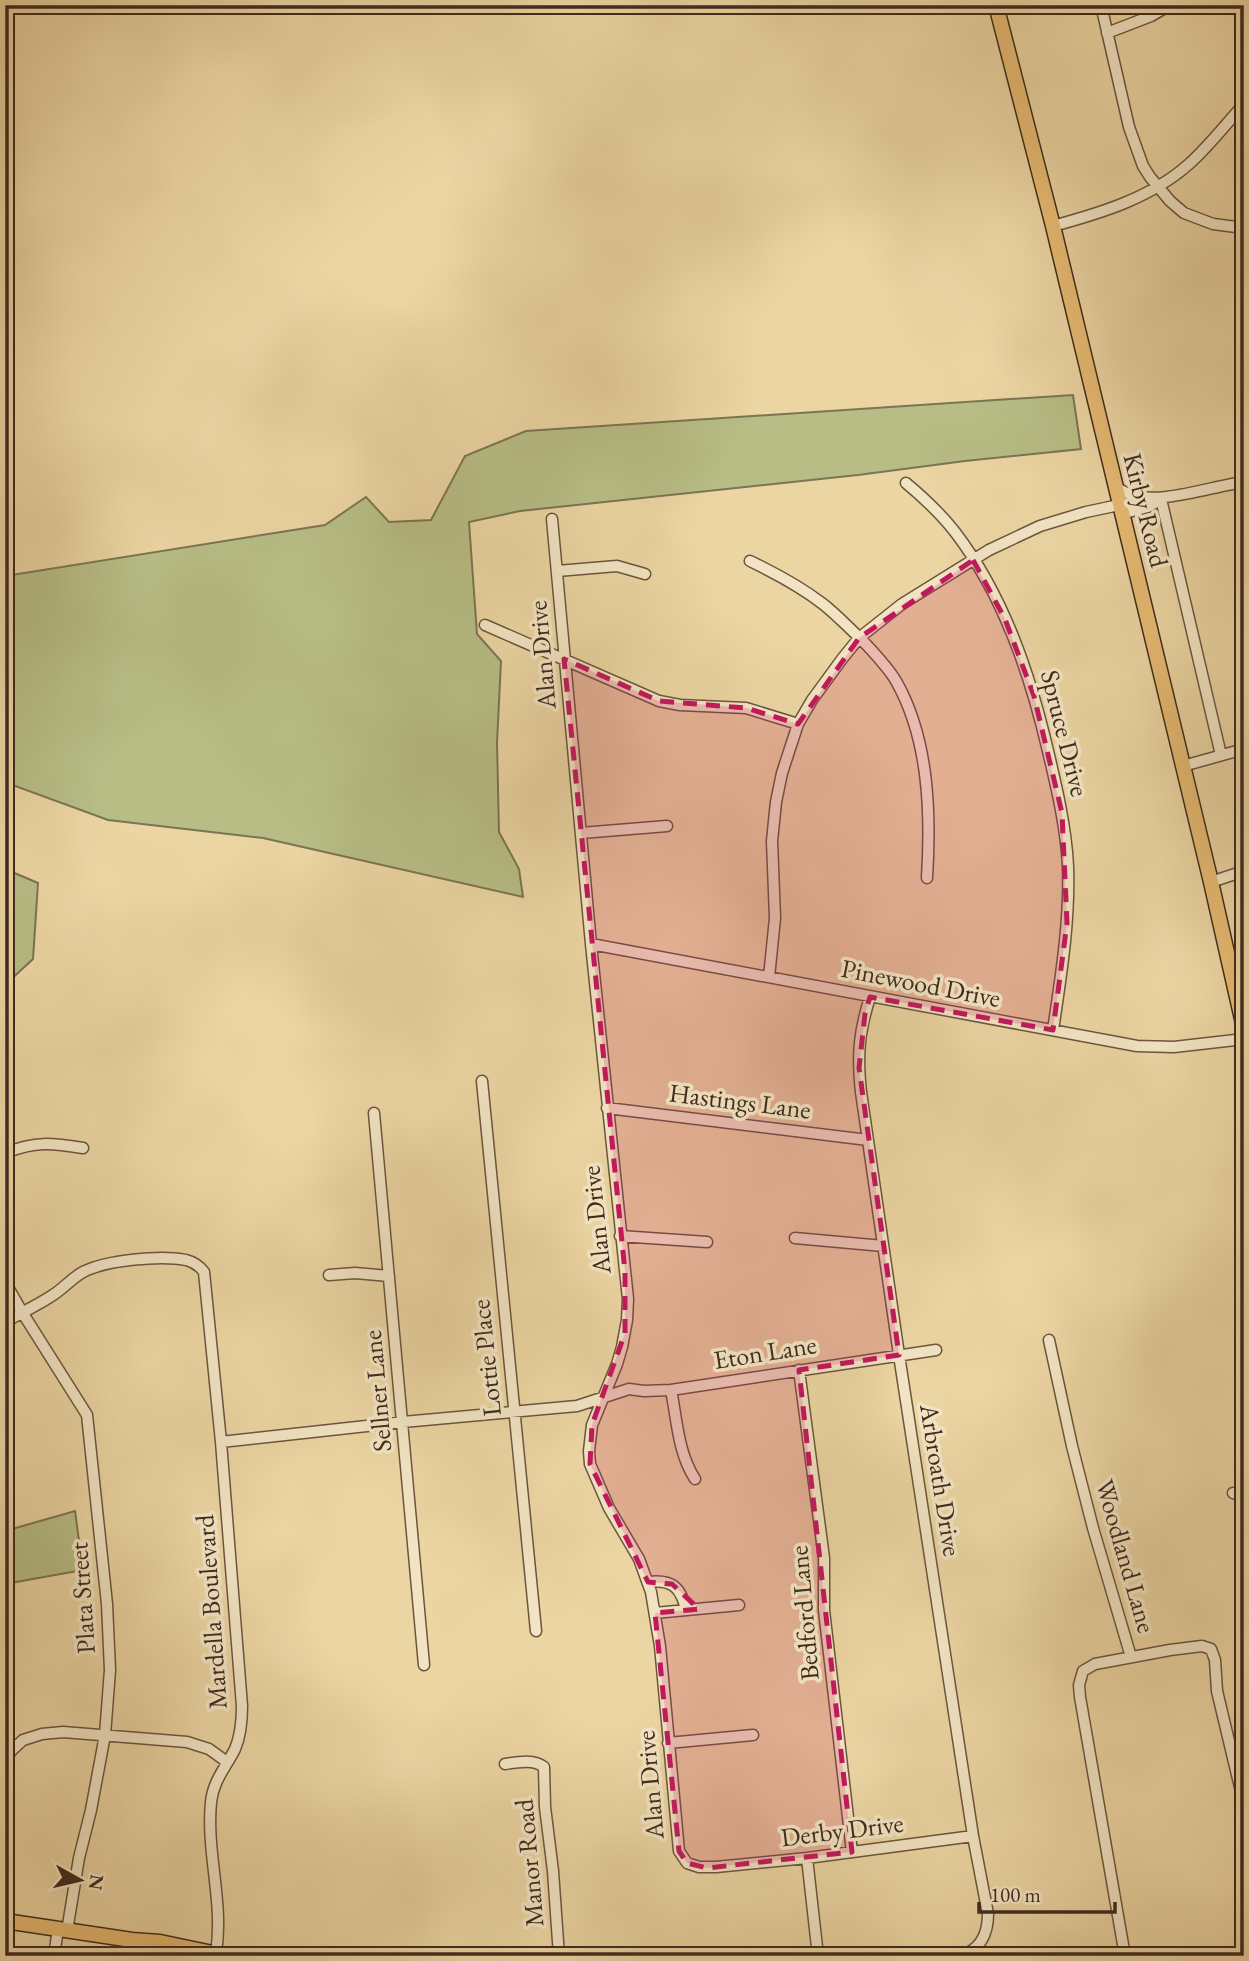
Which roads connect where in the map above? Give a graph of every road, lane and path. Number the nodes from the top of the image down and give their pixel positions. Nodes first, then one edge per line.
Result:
1 (996, 5) edge
2 (1101, 5) edge
3 (1170, 5) edge
4 (1107, 33) junction
5 (1244, 104) edge
6 (1158, 186) junction
7 (1053, 226) junction
8 (1244, 228) edge
9 (1244, 482) edge
10 (906, 483) dead end
11 (1114, 486) junction
12 (1161, 499) junction
13 (1120, 510) junction
14 (552, 519) dead end
15 (973, 560) junction
16 (750, 561) dead end
17 (557, 571) junction
18 (645, 574) dead end
19 (485, 625) dead end
20 (859, 638) junction
21 (564, 659) junction
22 (798, 724) junction
23 (1244, 749) edge
24 (1221, 755) junction
25 (1183, 766) junction
26 (667, 826) dead end
27 (582, 833) junction
28 (1244, 871) edge
29 (927, 878) dead end
30 (1211, 882) junction
31 (591, 944) junction
32 (769, 977) junction
33 (870, 997) junction
34 (1244, 1028) edge
35 (1053, 1030) junction
36 (1244, 1039) edge
37 (482, 1081) dead end
38 (607, 1108) junction
39 (374, 1113) dead end
40 (868, 1140) junction
41 (83, 1148) dead end
42 (5, 1153) edge
43 (620, 1236) junction
44 (795, 1238) dead end
45 (707, 1242) dead end
46 (883, 1246) junction
47 (328, 1275) dead end
48 (389, 1276) junction
49 (5, 1282) edge
50 (22, 1312) junction
51 (5, 1322) edge
52 (1049, 1340) dead end
53 (936, 1350) dead end
54 (899, 1355) junction
55 (799, 1370) junction
56 (671, 1390) junction
57 (603, 1399) junction
58 (514, 1412) junction
59 (403, 1422) junction
60 (220, 1442) junction
61 (695, 1479) dead end
62 (648, 1582) junction
63 (739, 1605) dead end
64 (686, 1610) junction
65 (655, 1613) junction
66 (536, 1631) dead end
67 (1131, 1657) junction
68 (424, 1665) dead end
69 (105, 1735) junction
70 (753, 1735) dead end
71 (668, 1743) junction
72 (7, 1757) dead end
73 (227, 1762) junction
74 (505, 1764) dead end
75 (1244, 1804) edge
76 (973, 1836) junction
77 (852, 1852) junction
78 (807, 1858) junction
79 (716, 1867) joint
80 (5, 1921) edge
81 (62, 1930) junction
82 (221, 1954) edge
83 (54, 1956) edge
84 (559, 1956) edge
85 (818, 1956) edge
86 (959, 1956) edge
87 (1125, 1956) edge

1 - 7 main road, Kirby Road
2 - 4 street
3 - 4 street
4 - 6 street
5 - 6 street
6 - 7 street
6 - 8 street
7 - 11 main road, Kirby Road
9 - 12 street
10 - 15 street, Spruce Drive
11 - 12 street
11 - 13 main road, Kirby Road
12 - 13 street
12 - 24 street
13 - 15 street
13 - 25 main road, Kirby Road
14 - 17 street, Alan Drive
15 - 20 street
15 - 35 street, Spruce Drive
16 - 20 street
17 - 18 street
17 - 21 street, Alan Drive
19 - 21 street
20 - 22 street
20 - 29 street
21 - 22 street
21 - 27 street, Alan Drive
22 - 32 street
23 - 24 street
24 - 25 street
25 - 30 main road, Kirby Road
26 - 27 street
27 - 31 street, Alan Drive
28 - 30 street
30 - 34 main road, Kirby Road
31 - 32 street, Pinewood Drive
31 - 38 street, Alan Drive
32 - 33 street, Pinewood Drive
33 - 35 street, Pinewood Drive
33 - 40 street, Arbroath Drive
35 - 36 street, Pinewood Drive
37 - 58 street, Lottie Place
38 - 40 street, Hastings Lane
38 - 43 street, Alan Drive
39 - 48 street, Sellner Lane
40 - 46 street, Arbroath Drive
41 - 42 street
43 - 45 street
43 - 57 street, Alan Drive
44 - 46 street
46 - 54 street, Arbroath Drive
47 - 48 street
48 - 59 street, Sellner Lane
49 - 50 street, Plata Street
50 - 51 street, Mardella Boulevard
50 - 60 street, Mardella Boulevard
50 - 69 street, Plata Street
52 - 67 street, Woodland Lane
53 - 54 street, Eton Lane
54 - 55 street, Eton Lane
54 - 76 street, Arbroath Drive
55 - 56 street, Eton Lane
55 - 77 street, Bedford Lane
56 - 57 street, Eton Lane
56 - 61 street
57 - 58 street, Eton Lane
57 - 62 street, Alan Drive
58 - 59 street, Eton Lane
58 - 66 street, Lottie Place
59 - 60 street, Eton Lane
59 - 68 street, Sellner Lane
60 - 73 street, Mardella Boulevard
62 - 64 street
62 - 65 street, Alan Drive
63 - 64 street
64 - 65 street
65 - 71 street, Alan Drive
67 - 75 street
67 - 87 street, Woodland Lane
69 - 72 street
69 - 73 street
69 - 81 street, Plata Street
70 - 71 street
71 - 79 street, Alan Drive
73 - 82 street, Mardella Boulevard
74 - 84 street, Manor Road
76 - 77 street, Derby Drive
76 - 86 street, Arbroath Drive
77 - 78 street, Derby Drive
78 - 79 street, Derby Drive
78 - 85 street
80 - 81 main road
81 - 82 main road
81 - 83 street, Plata Street

